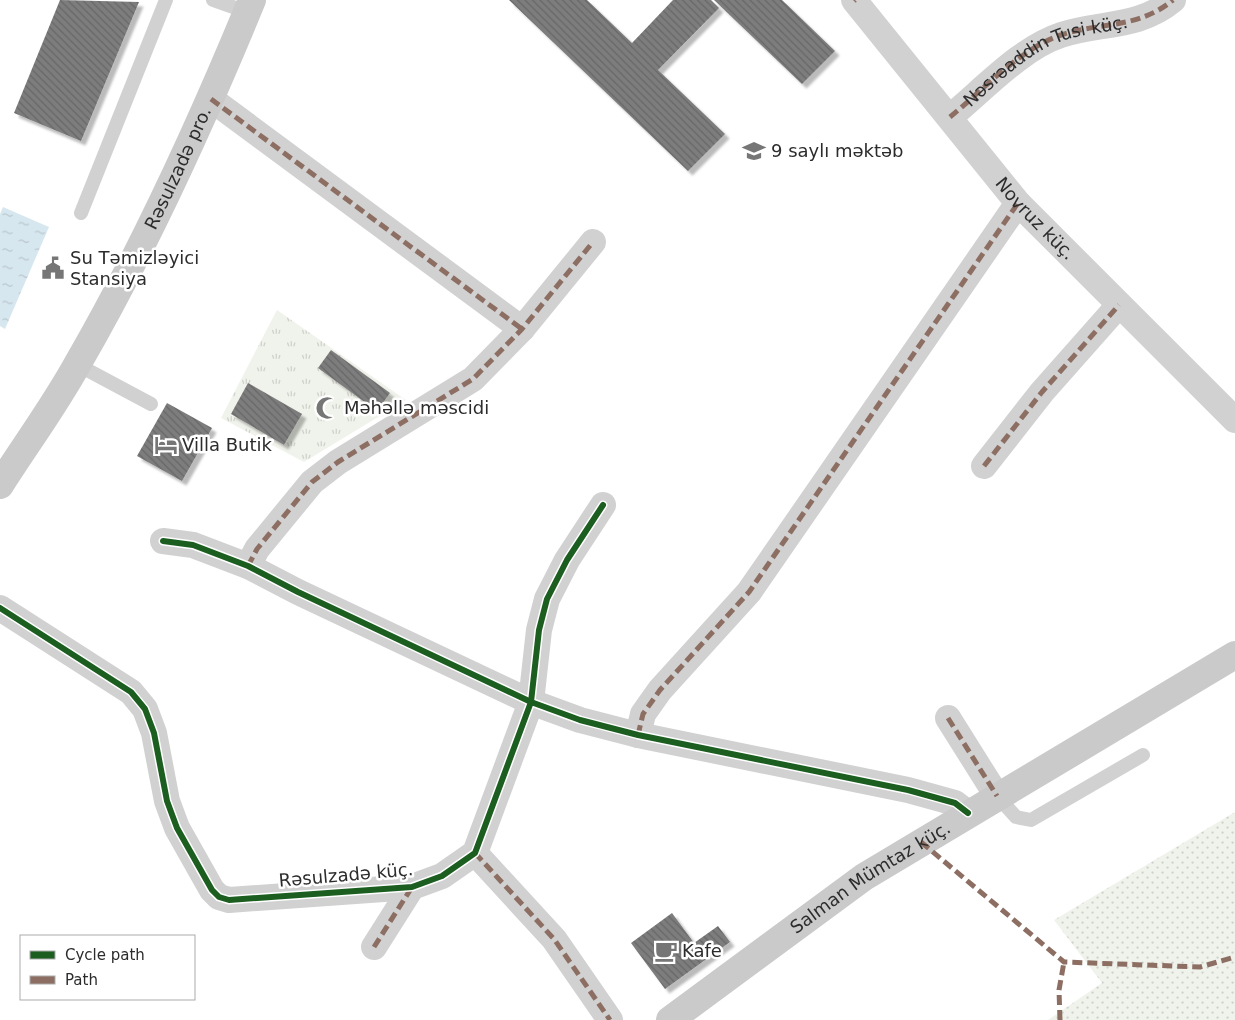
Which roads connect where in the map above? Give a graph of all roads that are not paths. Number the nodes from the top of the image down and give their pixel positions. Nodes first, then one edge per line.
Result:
1 (166, 0) edge
2 (214, 0) edge
3 (854, 0) edge
4 (1173, 0) edge
5 (249, 6) edge
6 (211, 99) junction
7 (950, 118) junction
8 (1018, 203) junction
9 (81, 213) dead end
10 (593, 242) dead end
11 (1119, 306) junction
12 (522, 329) junction
13 (78, 365) junction
14 (151, 404) dead end
15 (1235, 420) edge
16 (984, 466) dead end
17 (0, 485) edge
18 (603, 505) dead end
19 (163, 541) dead end
20 (248, 566) junction
21 (0, 608) edge
22 (1235, 655) edge
23 (530, 702) junction
24 (948, 718) dead end
25 (638, 735) junction
26 (1143, 755) dead end
27 (996, 796) junction
28 (968, 813) junction
29 (475, 853) junction
30 (412, 888) junction
31 (374, 947) dead end
32 (610, 1020) edge
33 (670, 1020) edge

1 - 9 lane
2 - 5 lane
3 - 7 street, Novruz küç.
4 - 7 street, Nəsrəaddin Tusi küç.
5 - 6 street, Rəsulzadə pro.
6 - 12 street
6 - 13 street, Rəsulzadə pro.
7 - 8 street, Novruz küç.
8 - 11 street, Novruz küç.
8 - 25 street
10 - 12 street
11 - 15 street, Novruz küç.
11 - 16 street
12 - 20 street
13 - 14 lane
13 - 17 street, Rəsulzadə pro.
18 - 23 street
19 - 20 street
20 - 23 street
21 - 30 street, Rəsulzadə küç.
22 - 27 street, Salman Mümtaz küç.
23 - 25 street
23 - 29 street
24 - 27 street
25 - 28 street
26 - 27 lane
27 - 28 street, Salman Mümtaz küç.
28 - 33 street, Salman Mümtaz küç.
29 - 30 street, Rəsulzadə küç.
29 - 32 street
30 - 31 street

